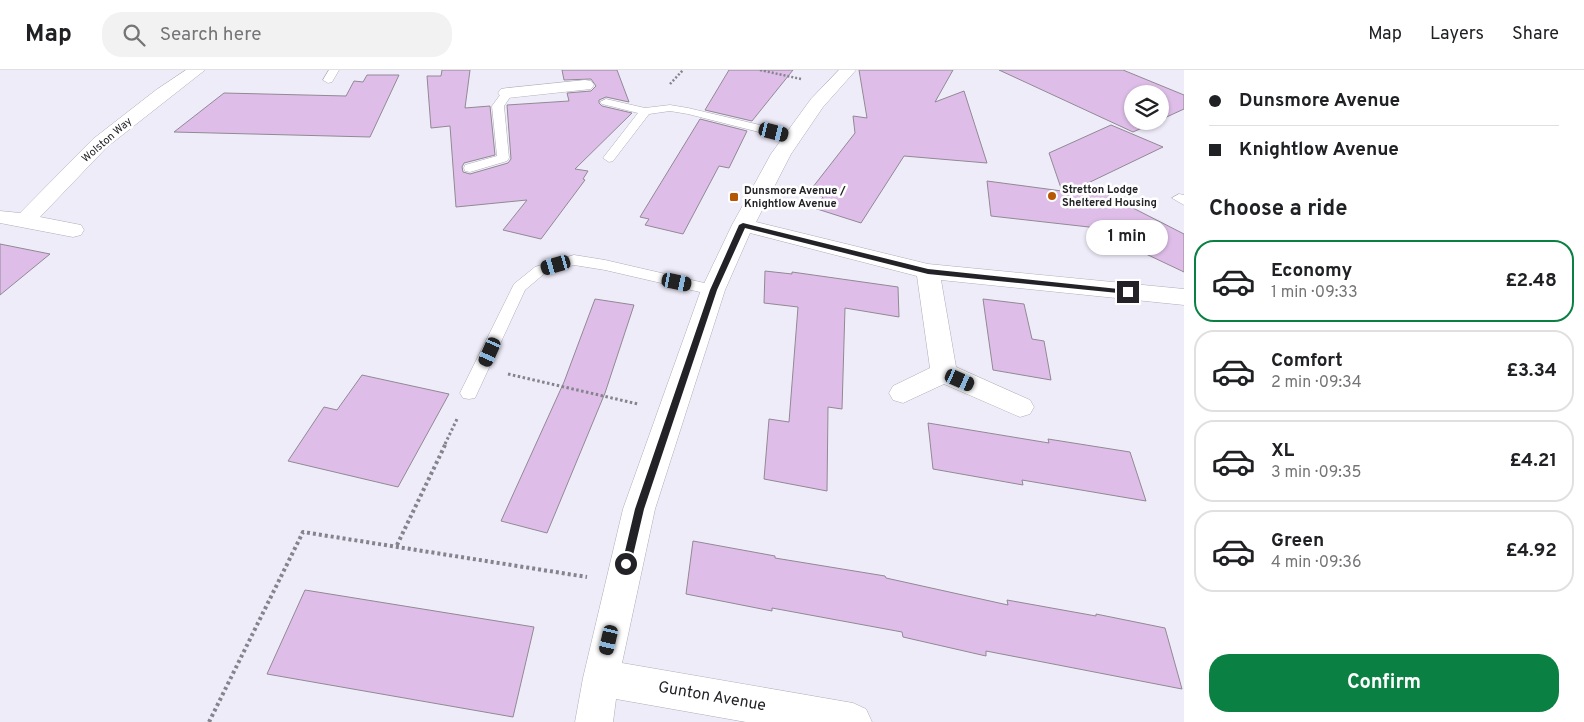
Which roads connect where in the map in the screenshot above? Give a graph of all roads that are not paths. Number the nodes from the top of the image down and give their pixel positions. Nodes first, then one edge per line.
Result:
1 (197, 70) edge
2 (841, 78) edge
3 (585, 85) dead end
4 (507, 93) joint
5 (606, 102) dead end
6 (645, 111) junction
7 (794, 137) junction
8 (609, 158) dead end
9 (470, 168) dead end
10 (0, 217) edge
11 (25, 220) junction
12 (743, 225) junction
13 (73, 230) dead end
14 (928, 272) junction
15 (713, 290) junction
16 (1184, 297) edge
17 (944, 373) junction
18 (469, 393) road end
19 (903, 393) dead end
20 (1020, 407) dead end
21 (601, 678) junction
22 (594, 722) edge
23 (854, 722) edge

1 - 11 street, Wolston Way
2 - 7 street
3 - 4 street
4 - 9 lane
5 - 6 lane
6 - 7 lane
6 - 8 lane
7 - 12 street
10 - 11 street
11 - 13 street
12 - 14 street
12 - 15 street
14 - 16 street
14 - 17 street
15 - 18 lane
15 - 21 street
17 - 19 street
17 - 20 street
21 - 22 street
21 - 23 street, Gunton Avenue

